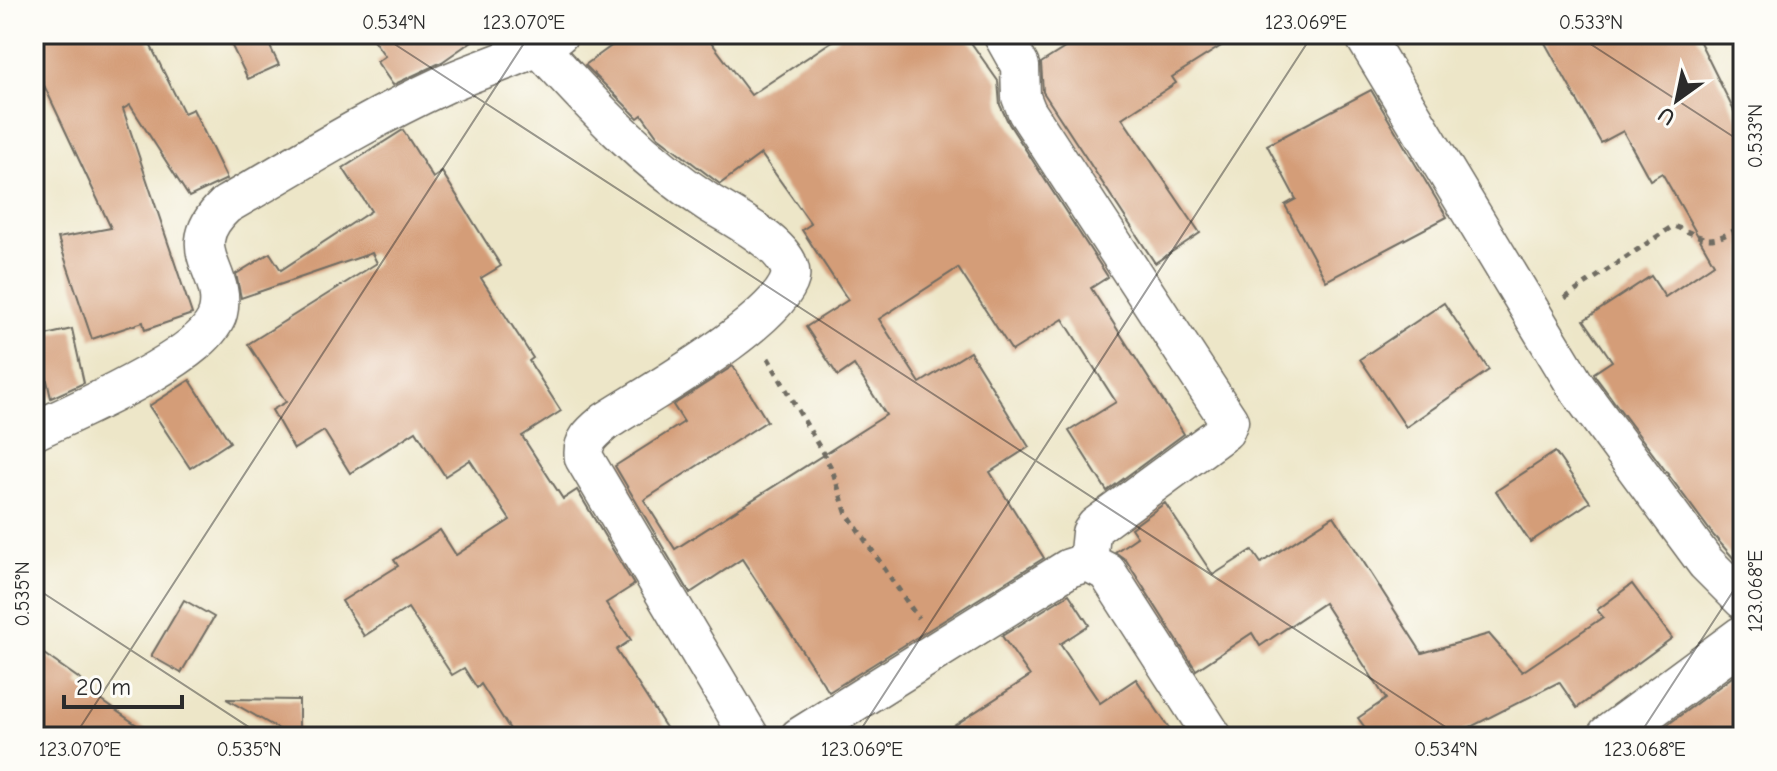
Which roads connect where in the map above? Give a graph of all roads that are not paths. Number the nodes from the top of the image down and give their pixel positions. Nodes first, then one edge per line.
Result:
1 (1002, 34) edge
2 (1363, 34) edge
3 (549, 40) edge
4 (34, 431) edge
5 (1088, 562) junction
6 (1743, 600) edge
7 (1743, 638) edge
8 (750, 737) edge
9 (799, 737) edge
10 (1213, 737) edge
11 (1609, 737) edge

1 - 5 street
2 - 6 street
3 - 4 street
3 - 8 street
5 - 9 street
5 - 10 street
7 - 11 street

